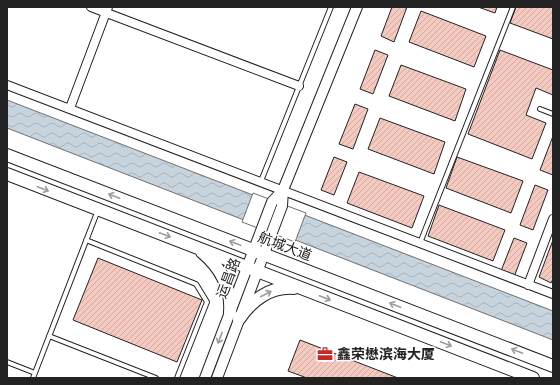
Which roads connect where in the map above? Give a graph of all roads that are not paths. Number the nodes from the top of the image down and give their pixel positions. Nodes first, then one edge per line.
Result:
1 (91, 7) edge
2 (330, 7) edge
3 (514, 7) edge
4 (353, 8) edge
5 (107, 10) edge
6 (7, 84) edge
7 (299, 86) junction
8 (70, 108) junction
9 (540, 109) dead end
10 (553, 114) edge
11 (7, 155) edge
12 (7, 174) edge
13 (261, 182) junction
14 (283, 190) junction
15 (98, 210) junction
16 (553, 219) edge
17 (86, 240) junction
18 (420, 243) junction
19 (198, 248) junction
20 (259, 252) junction
21 (252, 269) junction
22 (528, 285) junction
23 (301, 288) junction
24 (553, 294) edge
25 (235, 316) junction
26 (49, 336) junction
27 (7, 362) edge
28 (553, 366) edge
29 (35, 373) junction
30 (33, 378) edge
31 (156, 378) edge
32 (177, 378) edge
33 (205, 378) edge
34 (216, 378) edge
35 (534, 378) edge

1 - 5 street
2 - 7 lane
3 - 18 lane
4 - 14 street, 运昌路
5 - 7 street
5 - 8 street
6 - 8 street
7 - 13 lane
8 - 13 street
9 - 10 lane
20 -> 11 main road, 航城大道
12 -> 15 main road
13 - 14 street
14 - 18 street
14 - 20 street, 运昌路
14 - 20 street, 运昌路
15 - 17 lane
15 -> 19 main road
16 - 22 street
17 - 26 lane
17 - 32 lane
18 - 22 street
19 - 21 main road
19 - 25 main road
20 - 21 street, 运昌路
28 -> 20 main road, 航城大道
21 - 23 main road
21 - 25 street, 运昌路
22 - 24 street
25 -> 23 main road
23 -> 35 main road
25 -> 33 street, 运昌路
25 - 34 street, 运昌路
26 - 29 lane
26 - 31 lane
27 - 29 lane
29 - 30 lane

